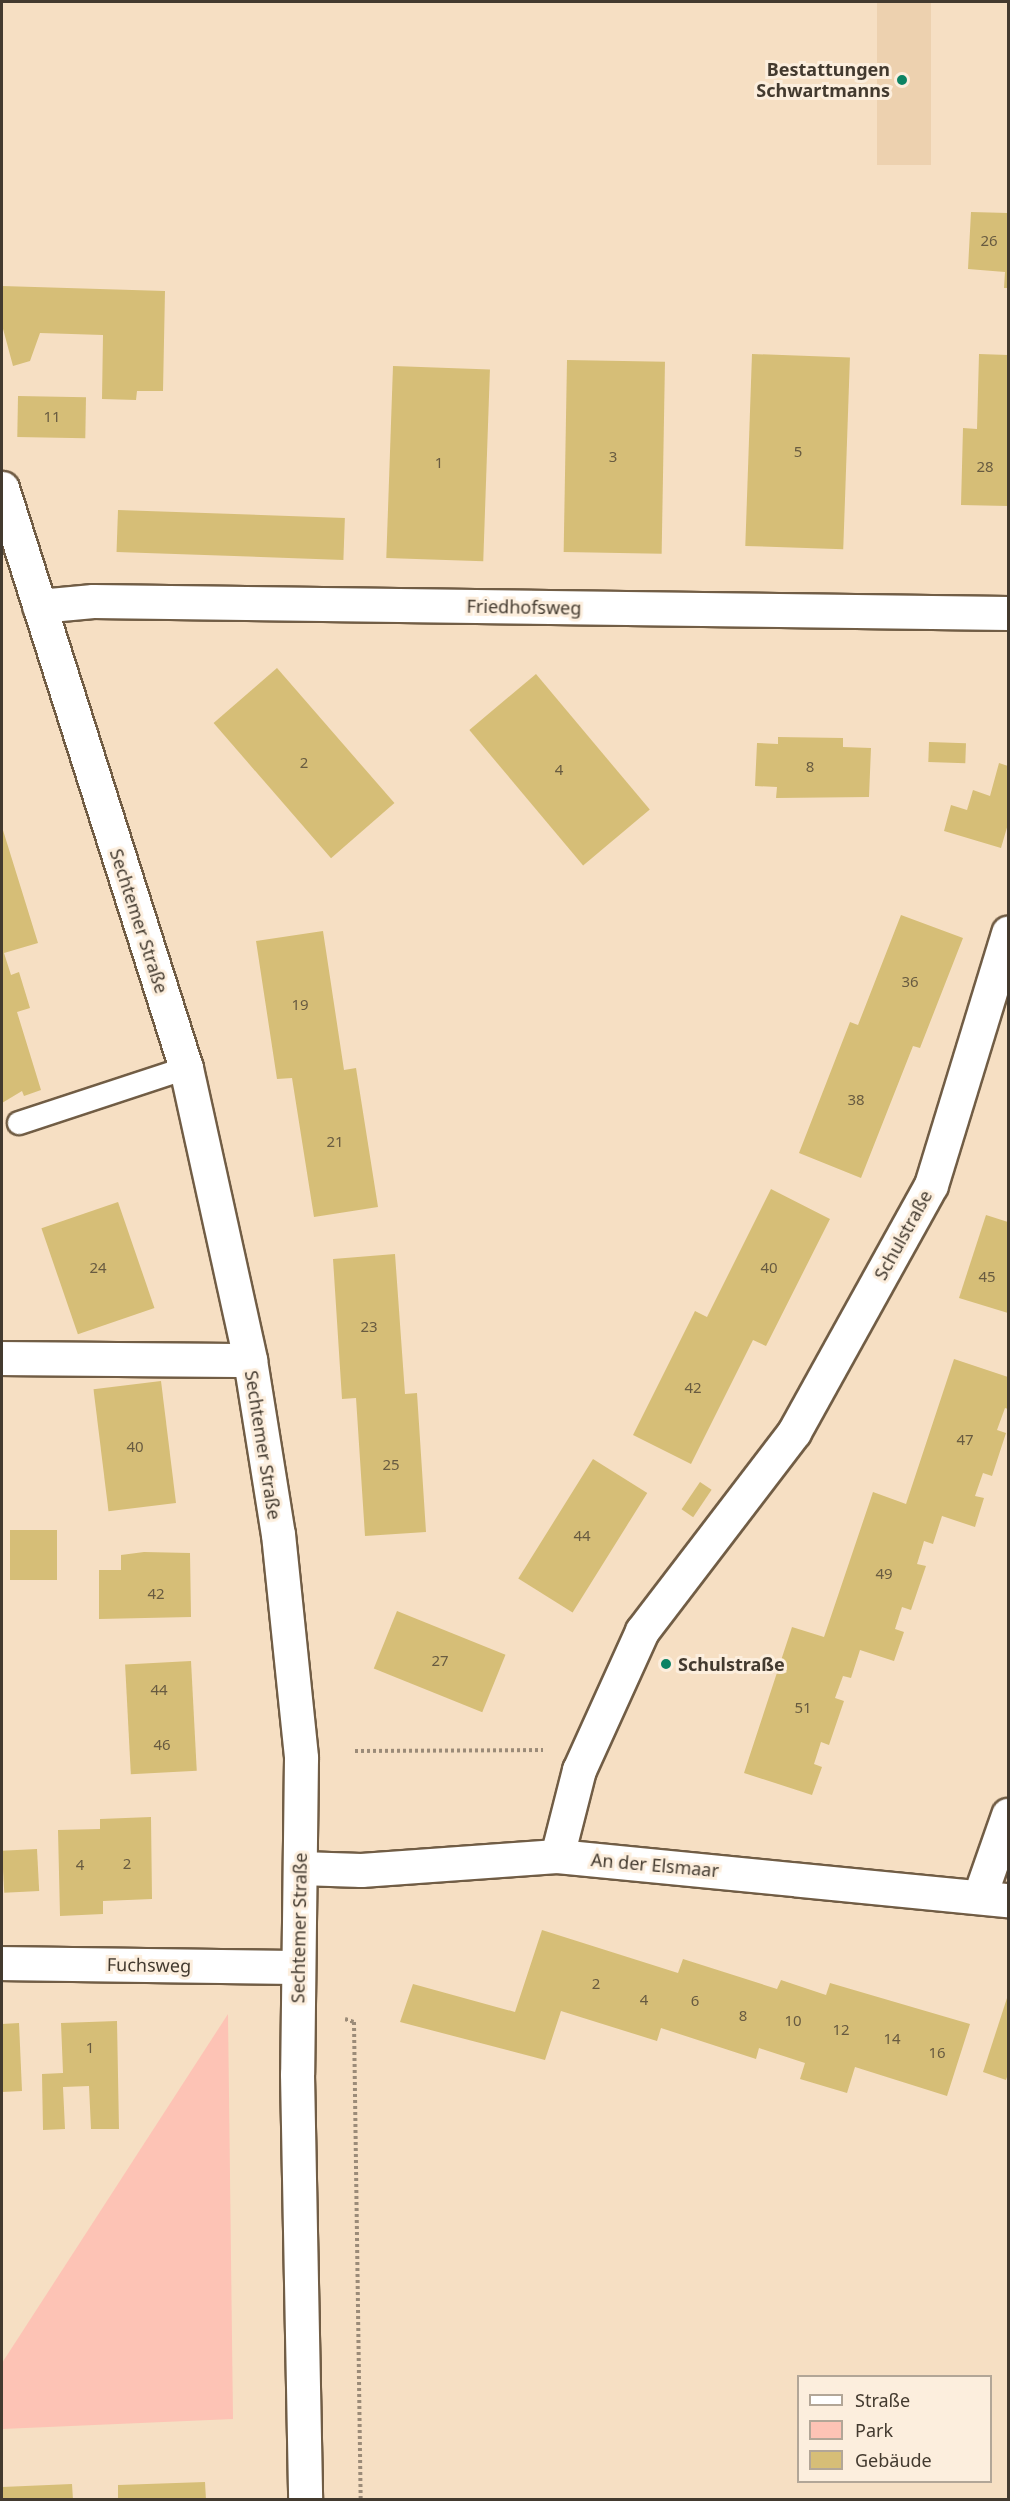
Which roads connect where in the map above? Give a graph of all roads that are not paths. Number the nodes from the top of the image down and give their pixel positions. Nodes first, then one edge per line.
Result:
1 (2, 488) edge
2 (39, 606) junction
3 (1008, 614) edge
4 (1008, 933) edge
5 (186, 1068) junction
6 (19, 1123) dead end
7 (2, 1358) edge
8 (250, 1360) junction
9 (1008, 1815) edge
10 (556, 1856) junction
11 (300, 1868) junction
12 (994, 1898) edge
13 (2, 1963) edge
14 (297, 1967) junction
15 (305, 2499) edge

1 - 2 street, Sechtemer Straße
2 - 3 street, Friedhofsweg
2 - 5 street, Sechtemer Straße
4 - 10 street, Schulstraße
5 - 6 lane
5 - 8 street, Sechtemer Straße
7 - 8 street, Sechtemer Straße
8 - 11 street, Sechtemer Straße
9 - 12 street
10 - 11 street, An der Elsmaar
10 - 12 street, An der Elsmaar
11 - 14 street, Sechtemer Straße
13 - 14 street, Fuchsweg
14 - 15 street, Sechtemer Straße

